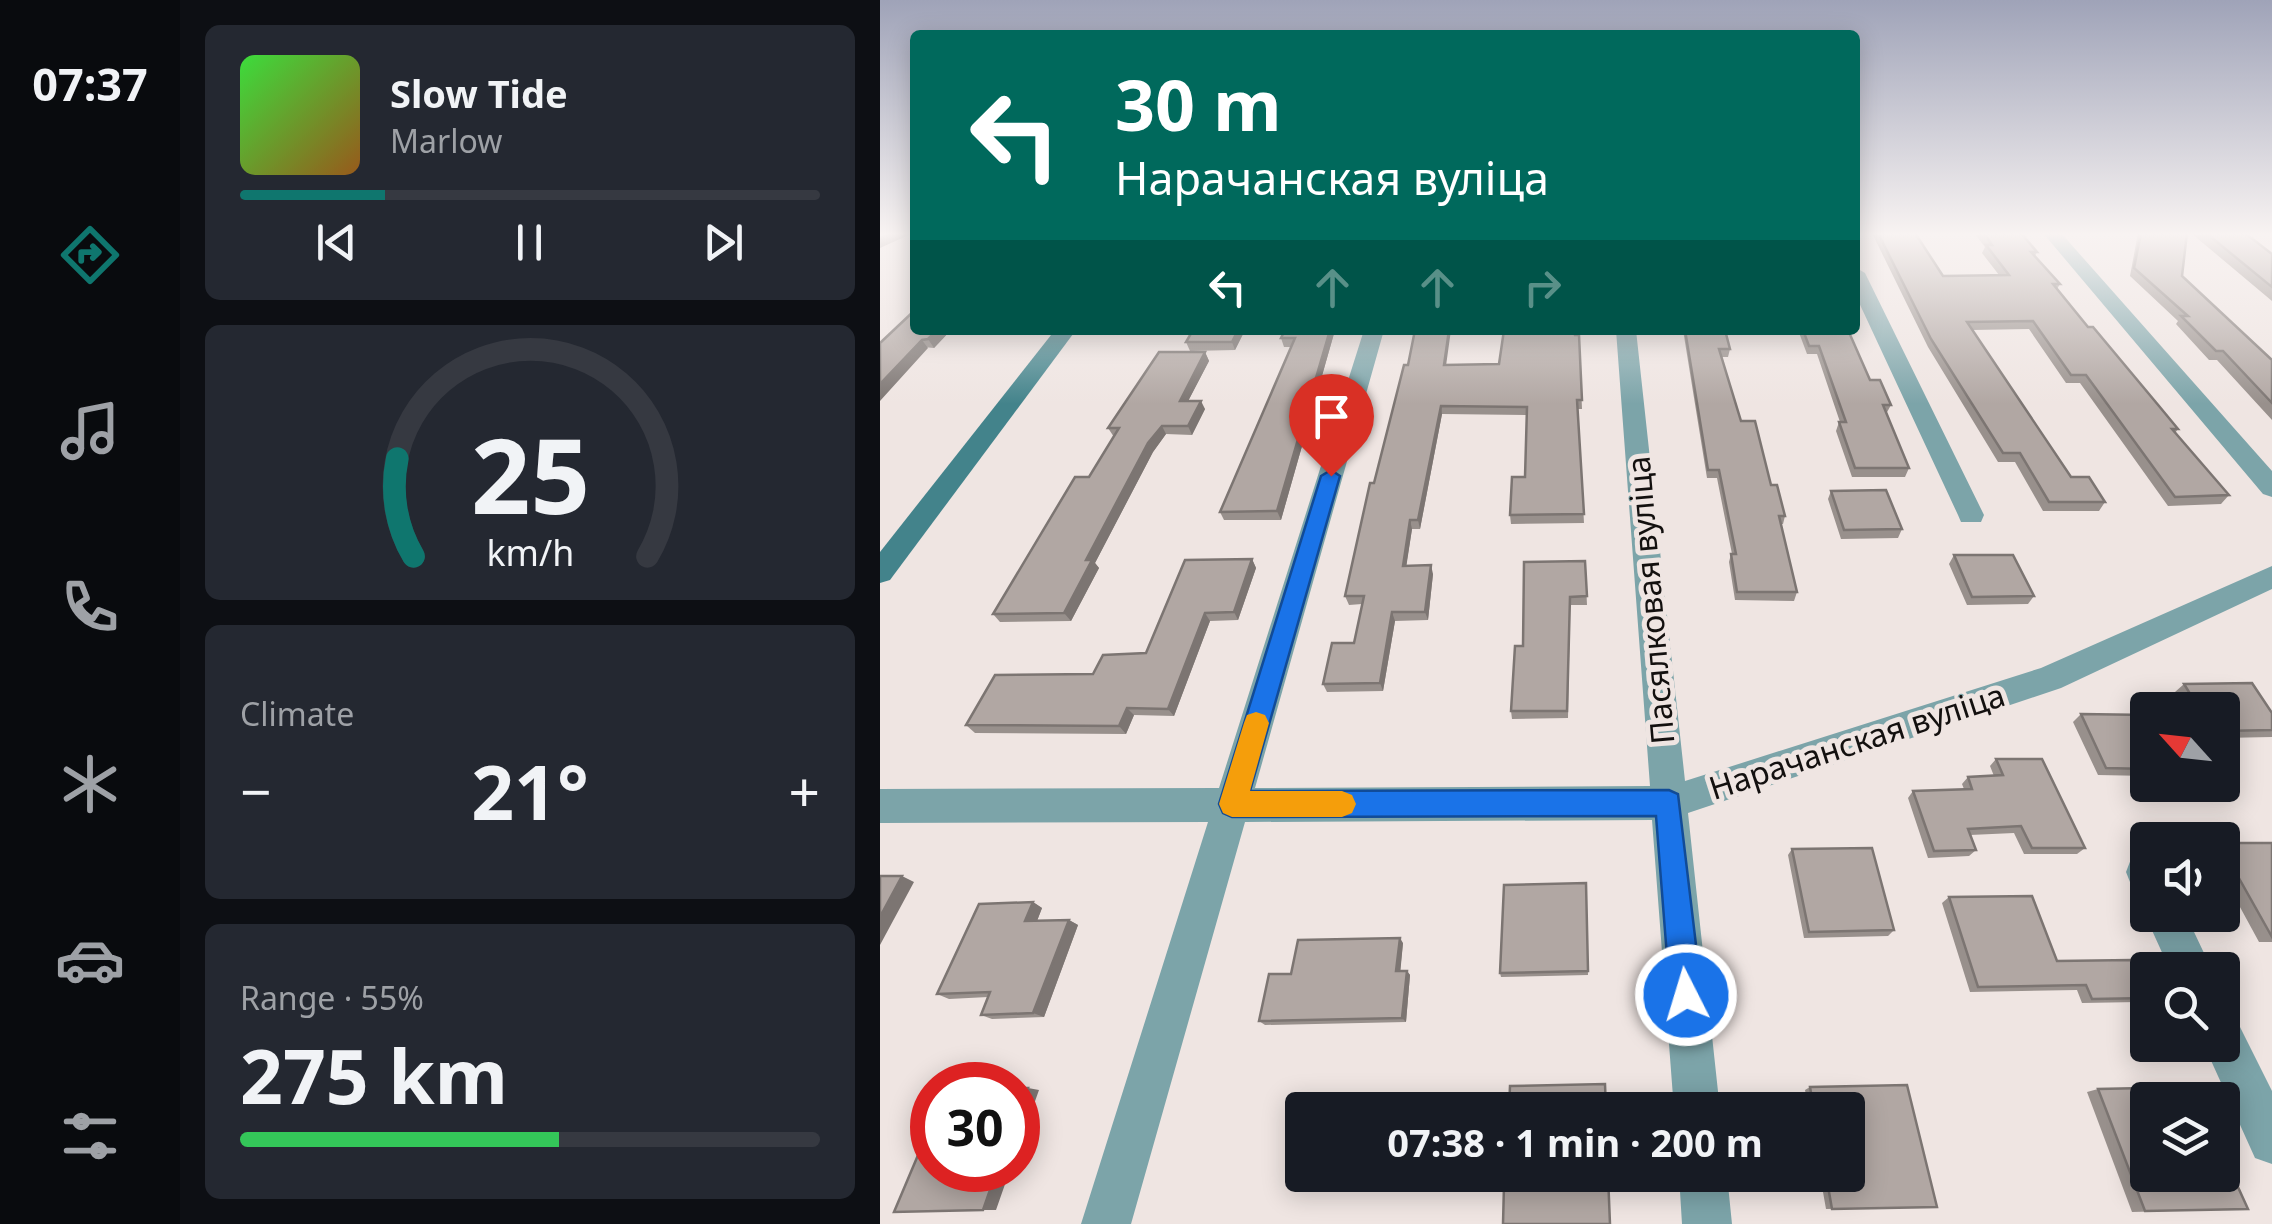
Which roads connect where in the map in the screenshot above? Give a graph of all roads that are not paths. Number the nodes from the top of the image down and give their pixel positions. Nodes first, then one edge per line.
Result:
1 (1863, 290) edge
2 (2102, 290) edge
3 (1062, 335) edge
4 (1373, 335) edge
5 (1626, 335) edge
6 (2272, 488) edge
7 (1971, 516) dead end
8 (880, 572) edge
9 (2272, 577) edge
10 (1669, 803) junction
11 (1232, 804) junction
12 (880, 806) edge
13 (2234, 1062) edge
14 (1695, 1092) edge
15 (2272, 1141) edge
16 (1704, 1192) edge
17 (1106, 1224) edge
18 (1707, 1224) edge

1 - 7 street
2 - 6 street
3 - 8 street
4 - 11 street
5 - 10 street, Пасялковая вуліца
9 - 10 street, Нарачанская вуліца
10 - 11 street, Нарачанская вуліца
10 - 14 street, Пасялковая вуліца
11 - 12 street, Нарачанская вуліца
11 - 17 street
13 - 15 street
16 - 18 street

